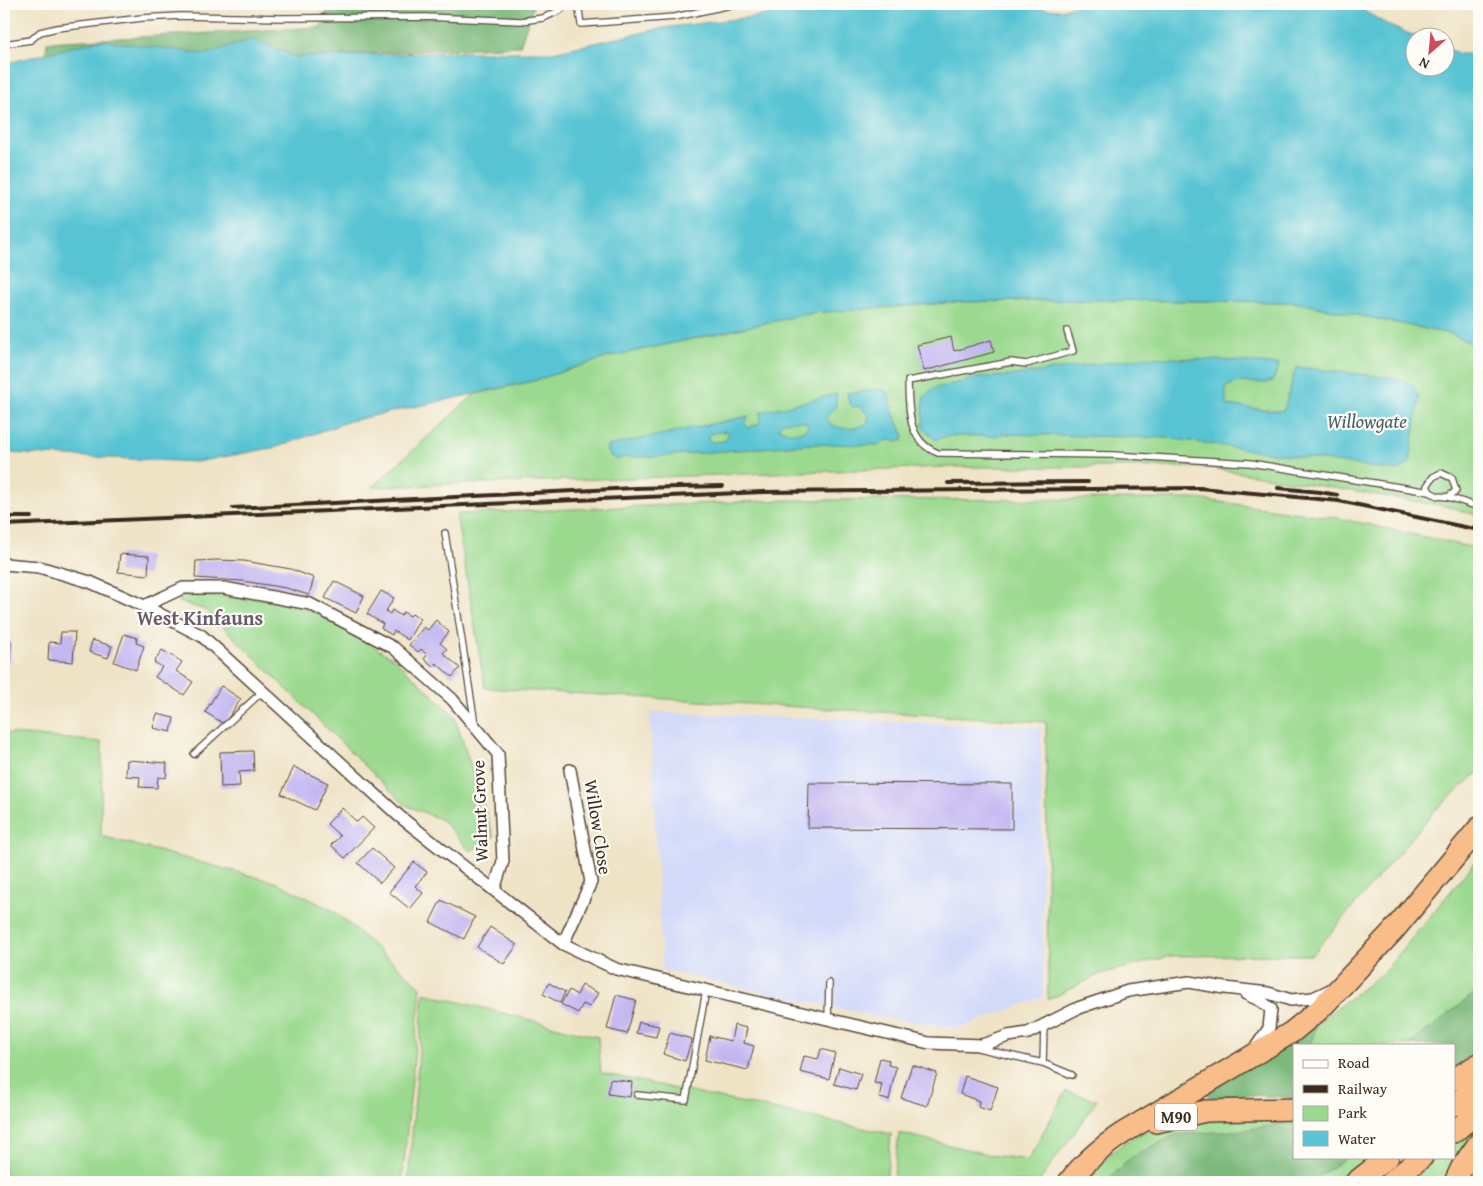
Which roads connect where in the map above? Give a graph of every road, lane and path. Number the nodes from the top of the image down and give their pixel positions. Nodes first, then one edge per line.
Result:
1 (567, 4) edge
2 (578, 4) edge
3 (735, 4) edge
4 (4, 44) edge
5 (1067, 331) dead end
6 (1430, 492) junction
7 (1448, 497) junction
8 (1479, 505) edge
9 (445, 533) dead end
10 (4, 564) edge
11 (144, 606) junction
12 (263, 691) junction
13 (476, 727) junction
14 (194, 754) dead end
15 (570, 770) dead end
16 (1479, 828) edge
17 (494, 890) junction
18 (563, 944) junction
19 (829, 983) dead end
20 (1344, 985) junction
21 (1225, 988) junction
22 (706, 991) junction
23 (828, 1020) junction
24 (1044, 1024) junction
25 (959, 1044) junction
26 (1043, 1063) junction
27 (1479, 1064) edge
28 (1233, 1068) junction
29 (1072, 1075) dead end
30 (1456, 1078) edge
31 (1479, 1086) edge
32 (637, 1095) dead end
33 (1456, 1103) edge
34 (1293, 1110) edge
35 (1479, 1112) edge
36 (1456, 1130) edge
37 (1479, 1143) edge
38 (1387, 1158) edge
39 (1421, 1158) edge
40 (1075, 1179) edge
41 (1356, 1182) edge
42 (1391, 1182) edge
43 (1454, 1182) edge

1 - 4 lane
2 - 3 lane
5 - 6 lane
6 - 7 lane
6 - 7 lane
7 - 8 lane
9 - 13 lane
10 - 11 street
11 - 12 street
11 - 13 street, Walnut Grove
12 - 14 lane
12 - 17 street
13 - 17 street, Walnut Grove
15 - 18 street, Willow Close
16 - 20 highway
17 - 18 street
18 - 22 street
19 - 23 lane
20 - 21 street
20 - 28 highway
21 - 24 street
21 - 28 street
22 - 23 street
22 - 32 lane
23 - 25 street
24 - 25 street
24 - 26 lane
25 - 26 lane
26 - 29 lane
27 - 30 highway
28 - 40 highway
31 - 33 highway
34 - 40 highway, M90
35 - 36 highway
37 - 43 highway
38 - 41 highway
39 - 42 highway

